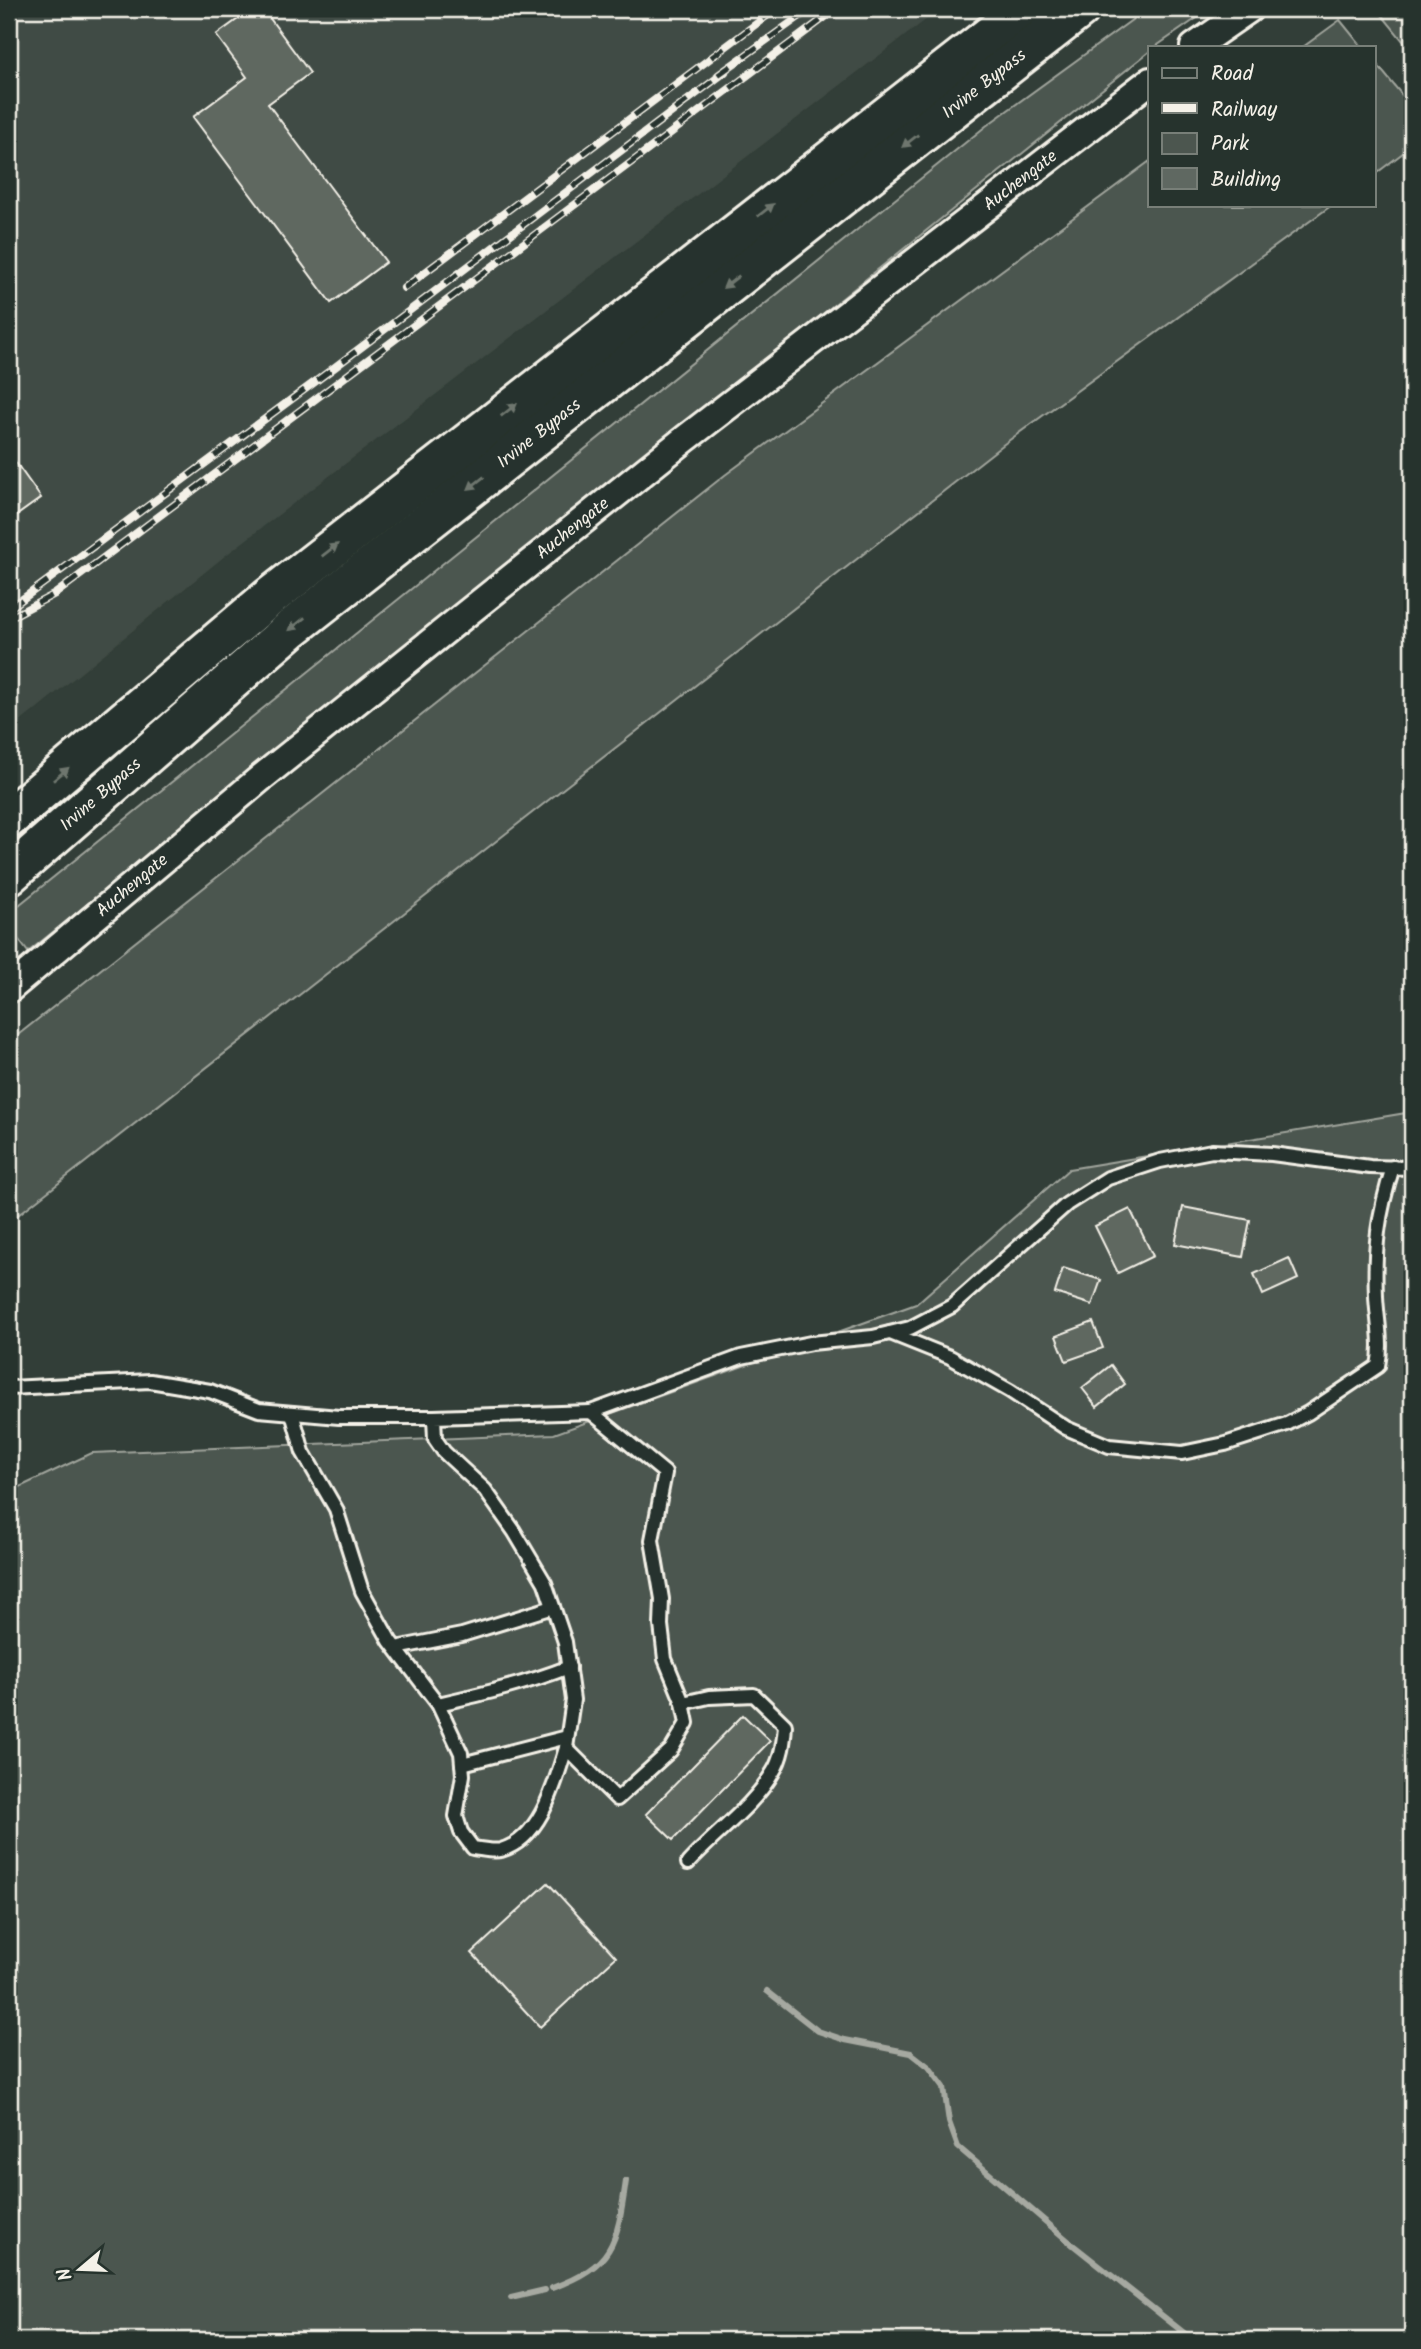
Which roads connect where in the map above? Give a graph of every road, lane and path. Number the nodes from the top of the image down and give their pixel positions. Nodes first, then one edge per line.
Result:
1 (1024, 9) edge
2 (1080, 9) edge
3 (1249, 9) edge
4 (1195, 46) edge
5 (1148, 83) edge
6 (9, 818) edge
7 (9, 875) edge
8 (9, 989) edge
9 (1393, 1167) junction
10 (1412, 1168) edge
11 (890, 1333) junction
12 (9, 1388) edge
13 (591, 1412) junction
14 (292, 1413) junction
15 (434, 1418) junction
16 (553, 1607) junction
17 (396, 1648) junction
18 (569, 1667) junction
19 (683, 1703) junction
20 (438, 1704) junction
21 (567, 1743) junction
22 (462, 1764) junction
23 (688, 1863) dead end

6 -> 1 highway, Irvine Bypass
2 -> 7 highway, Irvine Bypass
3 - 4 street
5 - 8 street, Auchengate
9 - 10 lane
9 - 11 lane
9 - 11 lane
11 - 13 lane
12 - 14 lane
13 - 15 lane
13 - 19 lane
14 - 15 lane
14 - 17 lane
15 - 16 lane
16 - 17 lane
16 - 18 lane
17 - 20 lane
18 - 20 lane
18 - 21 lane
19 - 21 lane
19 - 23 lane
20 - 22 lane
21 - 22 lane
21 - 22 lane

